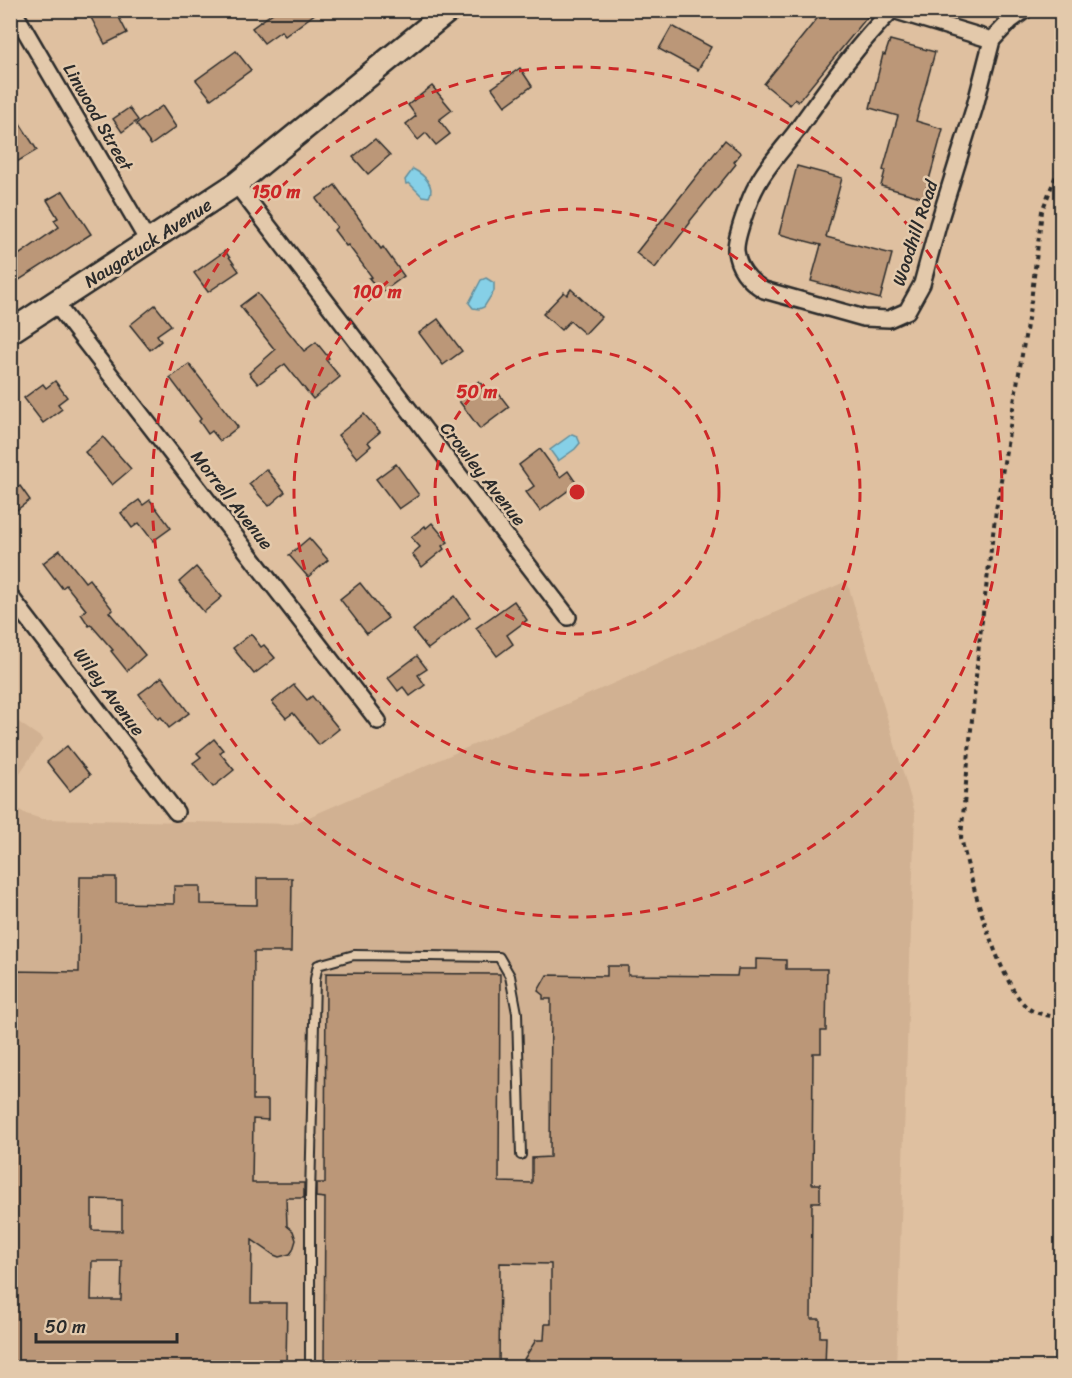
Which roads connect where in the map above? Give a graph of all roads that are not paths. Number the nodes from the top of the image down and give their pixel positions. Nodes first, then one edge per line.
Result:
1 (13, 10) edge
2 (449, 10) edge
3 (893, 10) edge
4 (1025, 10) edge
5 (992, 40) junction
6 (236, 184) junction
7 (149, 243) junction
8 (55, 303) junction
9 (10, 332) edge
10 (10, 596) edge
11 (568, 617) dead end
12 (378, 721) dead end
13 (176, 812) dead end
14 (521, 1155) dead end
15 (310, 1368) edge

1 - 7 street, Linwood Street
2 - 6 main road, Naugatuck Avenue
3 - 5 street
3 - 5 street, Woodhill Road
4 - 5 street
6 - 7 main road, Naugatuck Avenue
6 - 11 street, Crowley Avenue
7 - 8 main road, Naugatuck Avenue
8 - 9 main road, Naugatuck Avenue
8 - 12 street, Morrell Avenue
10 - 13 street, Wiley Avenue
14 - 15 lane

